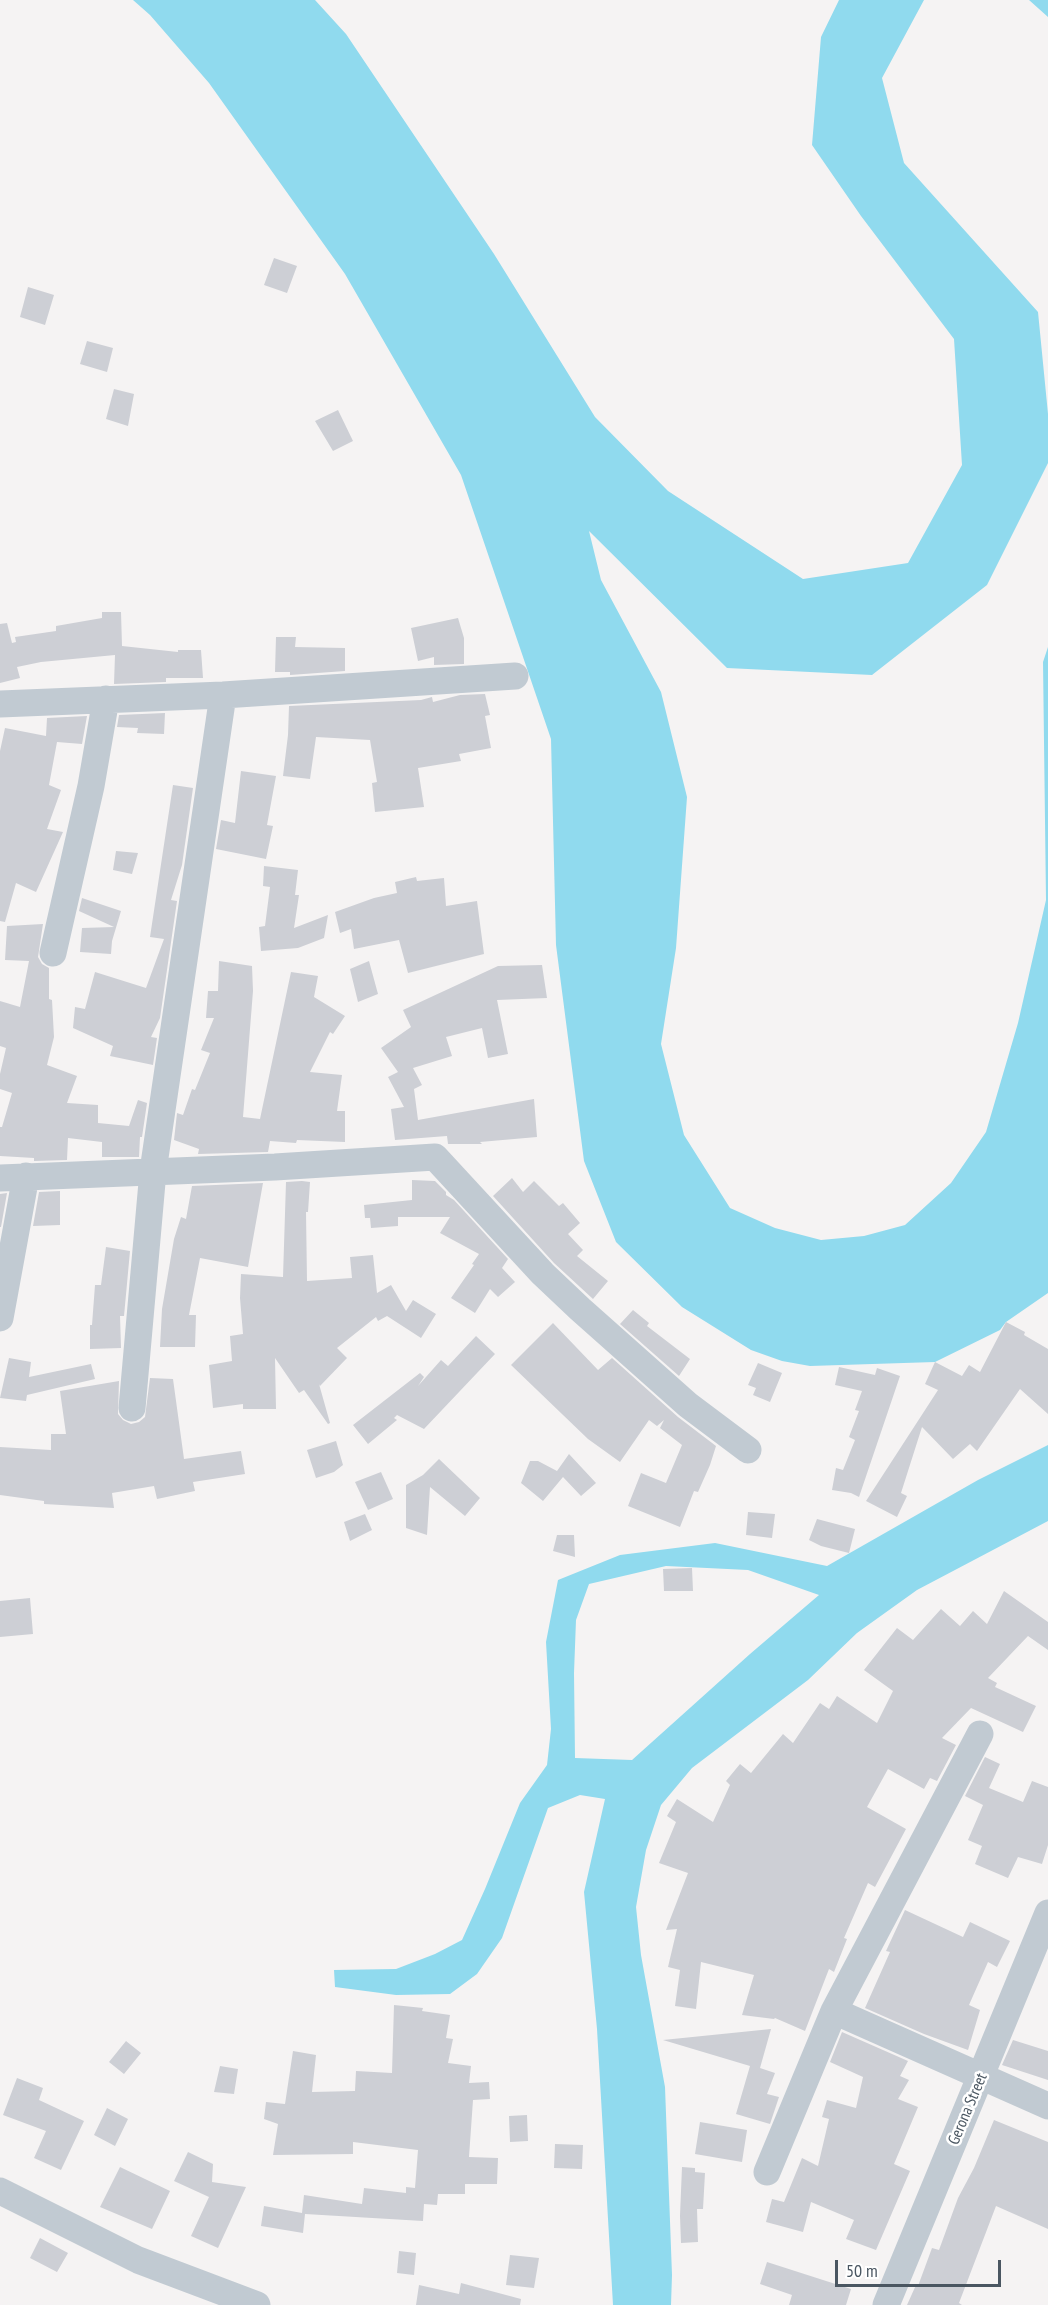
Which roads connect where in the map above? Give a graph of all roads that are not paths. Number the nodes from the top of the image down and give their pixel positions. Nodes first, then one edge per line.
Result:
1 (515, 676) dead end
2 (223, 696) junction
3 (106, 699) junction
4 (0, 704) edge
5 (53, 953) dead end
6 (153, 1171) junction
7 (13, 1177) edge
8 (0, 1318) edge
9 (132, 1408) dead end
10 (748, 1450) dead end
11 (980, 1734) dead end
12 (1048, 1913) edge
13 (834, 2011) junction
14 (982, 2076) junction
15 (1048, 2106) edge
16 (767, 2172) dead end
17 (0, 2191) edge
18 (257, 2305) edge
19 (886, 2305) edge

1 - 2 street
2 - 3 street
2 - 6 street
3 - 4 street
3 - 5 street
6 - 7 street
6 - 9 street
6 - 10 street
7 - 8 street
11 - 13 street
12 - 14 street, Gerona Street
13 - 14 street
13 - 16 street
14 - 15 street
14 - 19 street, Gerona Street
17 - 18 street

